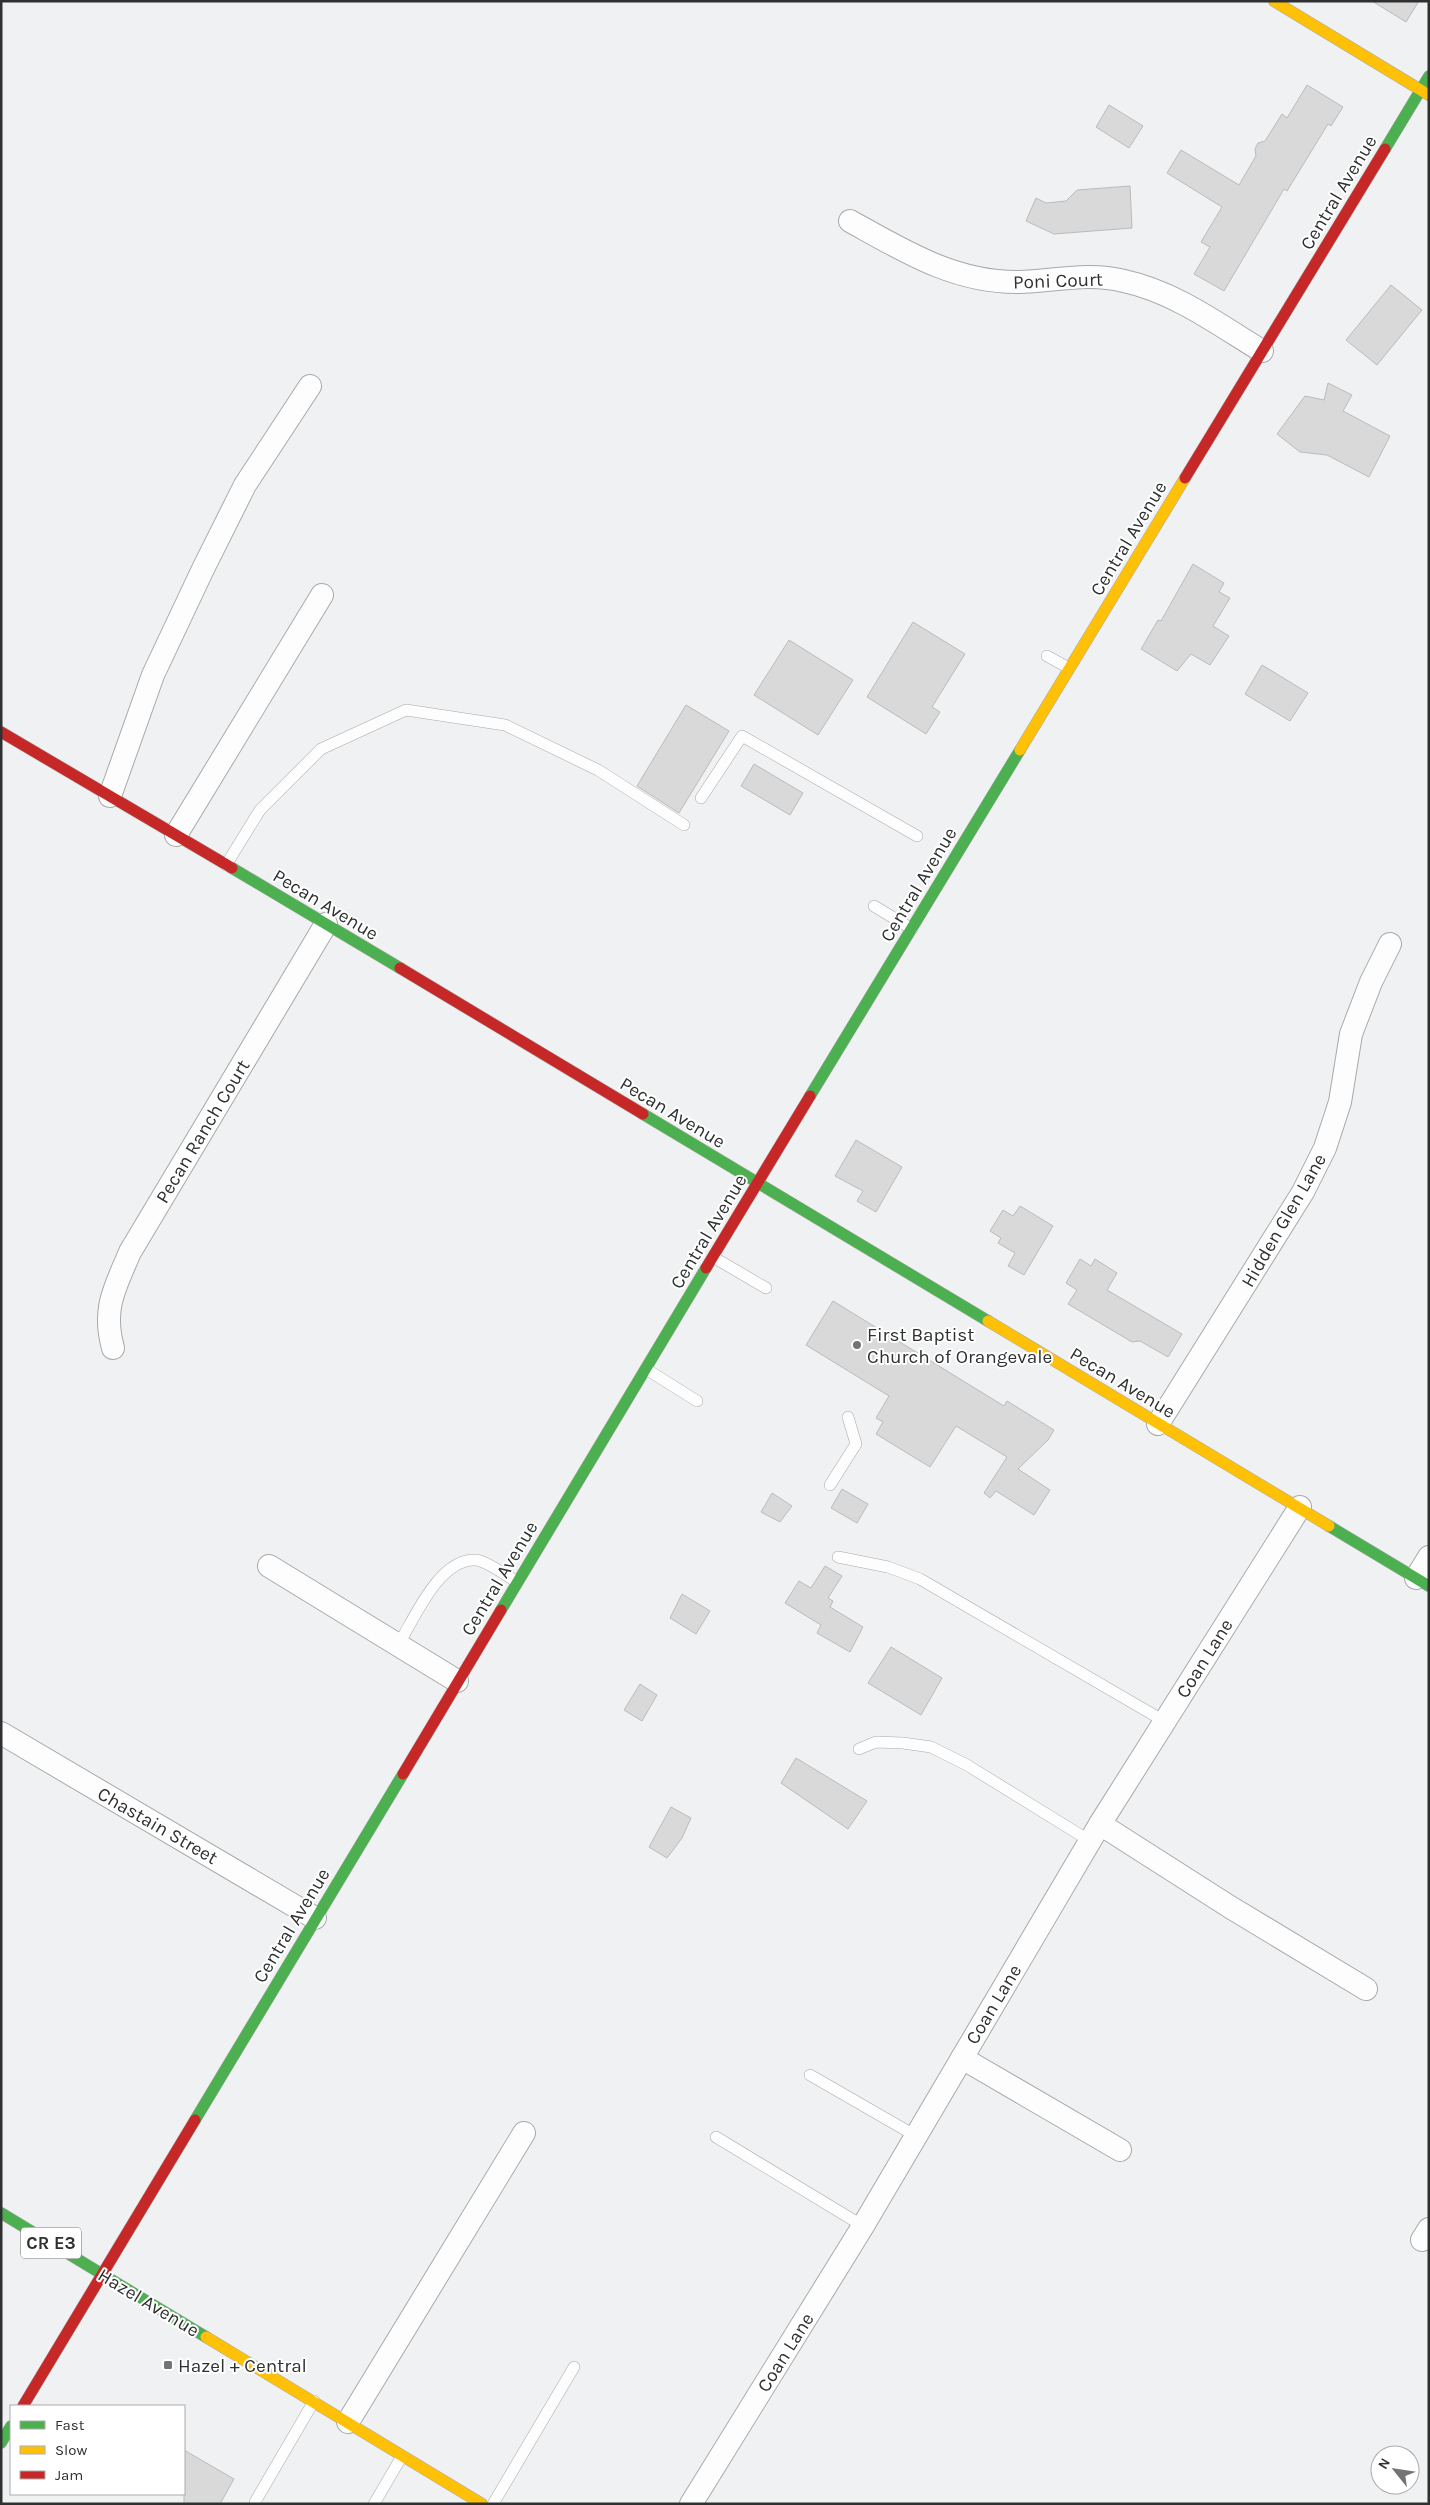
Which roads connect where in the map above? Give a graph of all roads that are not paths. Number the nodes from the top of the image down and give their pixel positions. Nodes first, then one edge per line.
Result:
1 (1274, 1) edge
2 (1429, 76) edge
3 (1424, 92) edge
4 (850, 221) dead end
5 (1262, 351) junction
6 (310, 386) dead end
7 (322, 595) dead end
8 (1047, 656) dead end
9 (1068, 668) junction
10 (1, 732) edge
11 (110, 796) junction
12 (701, 798) dead end
13 (684, 824) dead end
14 (176, 835) junction
15 (918, 836) dead end
16 (226, 865) junction
17 (874, 906) dead end
18 (326, 924) junction
19 (912, 929) junction
20 (1390, 944) dead end
21 (758, 1183) junction
22 (712, 1257) junction
23 (766, 1288) dead end
24 (113, 1348) dead end
25 (646, 1368) junction
26 (697, 1401) dead end
27 (848, 1417) dead end
28 (1158, 1424) junction
29 (830, 1485) dead end
30 (1300, 1507) junction
31 (838, 1557) dead end
32 (1429, 1557) edge
33 (269, 1566) dead end
34 (517, 1582) junction
35 (1423, 1582) edge
36 (398, 1645) junction
37 (457, 1682) junction
38 (1164, 1721) junction
39 (1, 1733) edge
40 (859, 1750) dead end
41 (1095, 1832) junction
42 (315, 1918) junction
43 (1366, 1989) dead end
44 (962, 2058) junction
45 (810, 2075) dead end
46 (524, 2133) dead end
47 (916, 2136) junction
48 (716, 2137) dead end
49 (1120, 2150) dead end
50 (1, 2214) edge
51 (863, 2226) junction
52 (101, 2273) junction
53 (574, 2367) dead end
54 (314, 2401) junction
55 (24, 2405) edge
56 (348, 2422) junction
57 (10, 2428) edge
58 (1, 2442) edge
59 (402, 2456) junction
60 (254, 2502) dead end
61 (374, 2504) edge
62 (482, 2504) edge
63 (493, 2504) edge
64 (692, 2504) edge

1 - 3 street
2 - 3 street, Central Avenue
3 - 5 street, Central Avenue
4 - 5 street, Poni Court
5 - 9 street, Central Avenue
6 - 11 street
7 - 14 street
8 - 9 lane
9 - 19 street, Central Avenue
10 - 11 street, Pecan Avenue
11 - 14 street, Pecan Avenue
12 - 15 lane
13 - 16 lane
14 - 16 street, Pecan Avenue
16 - 18 street, Pecan Avenue
17 - 19 lane
18 - 21 street, Pecan Avenue
18 - 24 street, Pecan Ranch Court
19 - 21 street, Central Avenue
20 - 28 street, Hidden Glen Lane
21 - 22 street, Central Avenue
21 - 28 street, Pecan Avenue
22 - 23 lane
22 - 25 street, Central Avenue
25 - 26 lane
25 - 34 street, Central Avenue
27 - 29 lane
28 - 30 street, Pecan Avenue
30 - 35 street, Pecan Avenue
30 - 38 street, Coan Lane
31 - 38 lane
32 - 35 street
33 - 36 street
34 - 36 lane
34 - 37 street, Central Avenue
36 - 37 street
37 - 42 street, Central Avenue
38 - 41 street, Coan Lane
39 - 42 street, Chastain Street
40 - 41 lane
41 - 43 street
41 - 44 street, Coan Lane
42 - 52 street, Central Avenue
44 - 47 street, Coan Lane
44 - 49 street
45 - 47 lane
46 - 56 street
47 - 51 street, Coan Lane
48 - 51 lane
50 - 52 street, Hazel Avenue / CR E3
51 - 64 street, Coan Lane
52 - 54 street, Hazel Avenue / CR E3
52 - 55 street, Central Avenue
53 - 63 lane
54 - 56 street, Hazel Avenue / CR E3
54 - 60 lane
56 - 59 street, Hazel Avenue / CR E3
57 - 58 street
59 - 61 lane
59 - 62 street, Hazel Avenue / CR E3

